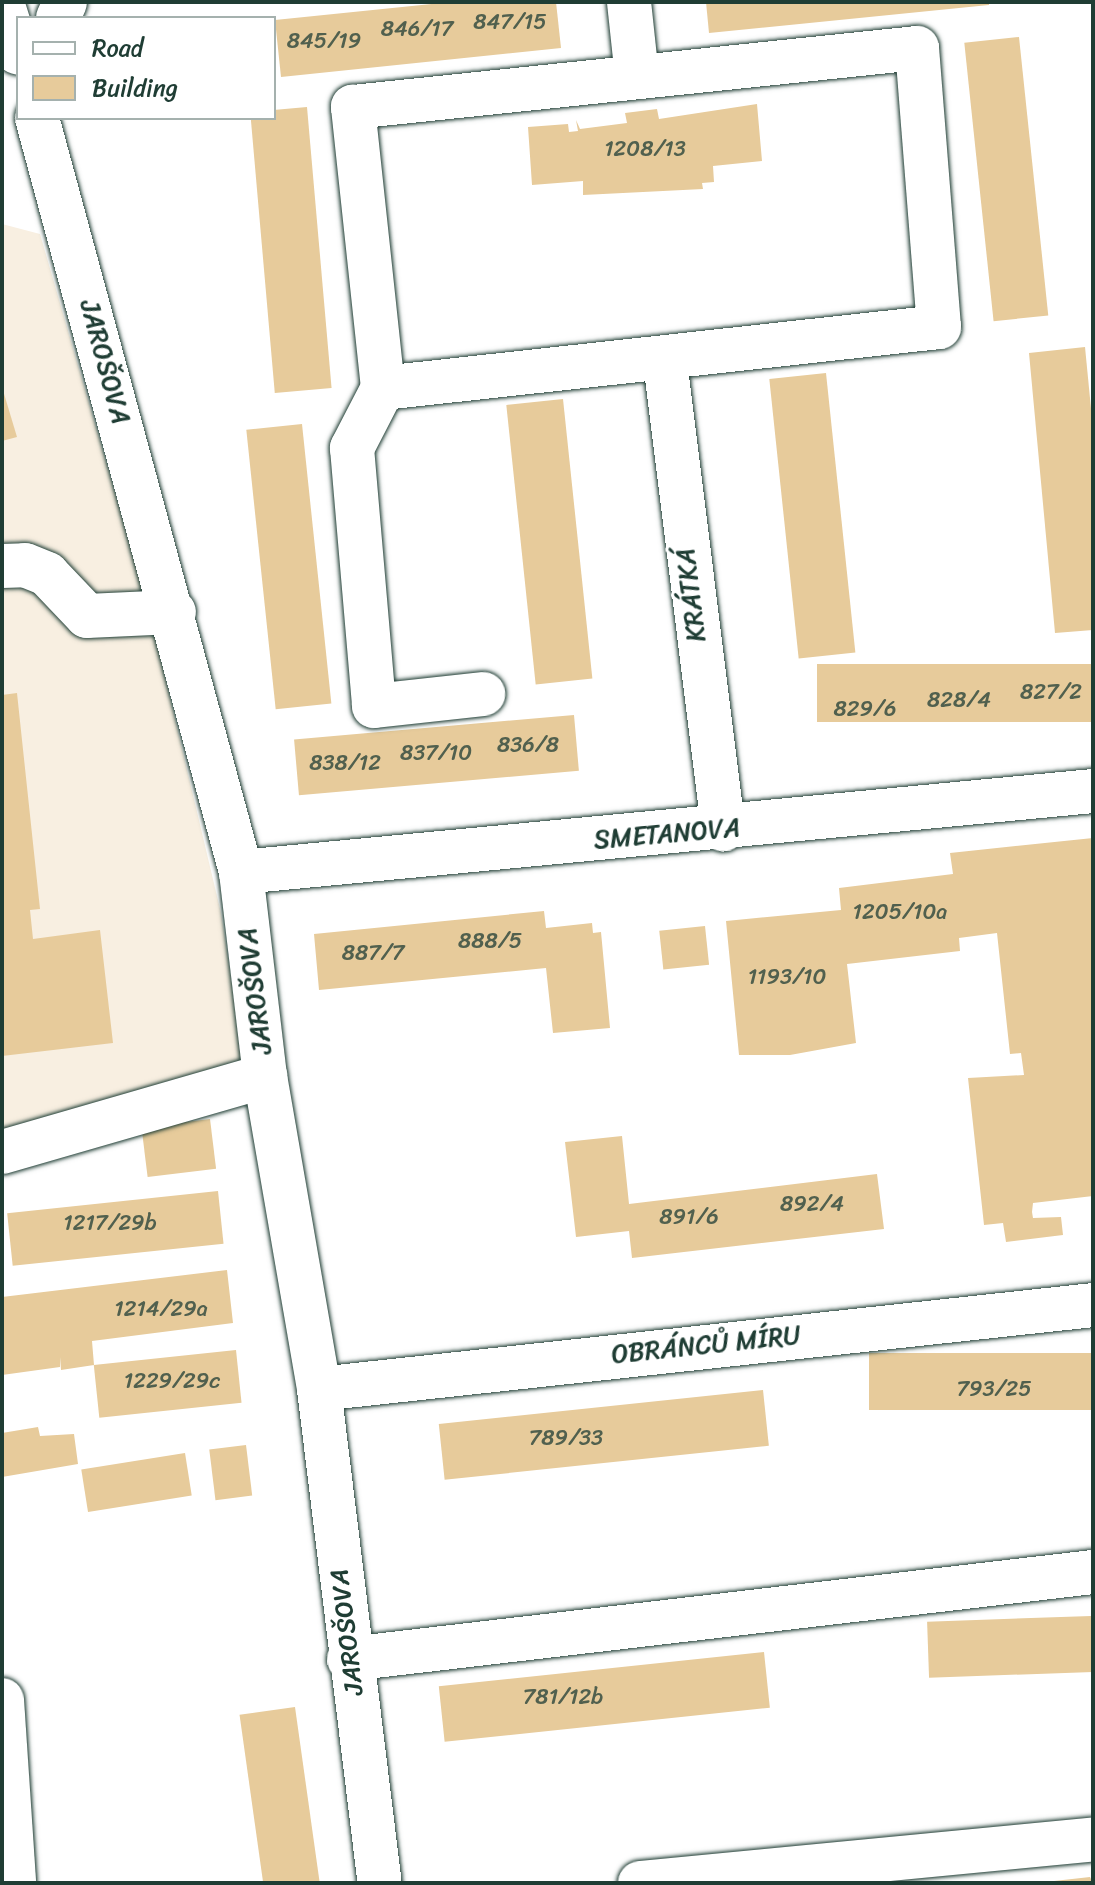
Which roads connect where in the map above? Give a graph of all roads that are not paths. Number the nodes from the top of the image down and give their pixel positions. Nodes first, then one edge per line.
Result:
1 (2, 2) edge
2 (629, 2) edge
3 (16, 47) edge
4 (637, 77) junction
5 (38, 120) edge
6 (665, 361) junction
7 (383, 388) junction
8 (2, 566) edge
9 (174, 612) junction
10 (483, 694) dead end
11 (1093, 791) edge
12 (723, 829) junction
13 (241, 872) junction
14 (265, 1076) junction
15 (2, 1152) edge
16 (1093, 1305) edge
17 (319, 1389) junction
18 (1093, 1572) edge
19 (349, 1659) junction
20 (2, 1700) edge
21 (1093, 1839) edge
22 (14, 1883) edge
23 (380, 1883) edge
24 (640, 1883) edge

1 - 3 street
2 - 4 street
4 - 6 street
4 - 7 street
5 - 9 street, JAROŠOVA
6 - 7 street
6 - 12 street, KRÁTKÁ
7 - 10 street
8 - 9 street
9 - 13 street, JAROŠOVA
11 - 12 street, SMETANOVA
12 - 13 street, SMETANOVA
13 - 14 street, JAROŠOVA
14 - 15 street
14 - 17 street, JAROŠOVA
16 - 17 street, OBRÁNCŮ MÍRU
17 - 19 street, JAROŠOVA
18 - 19 street
19 - 23 street, JAROŠOVA
20 - 22 street
21 - 24 street

